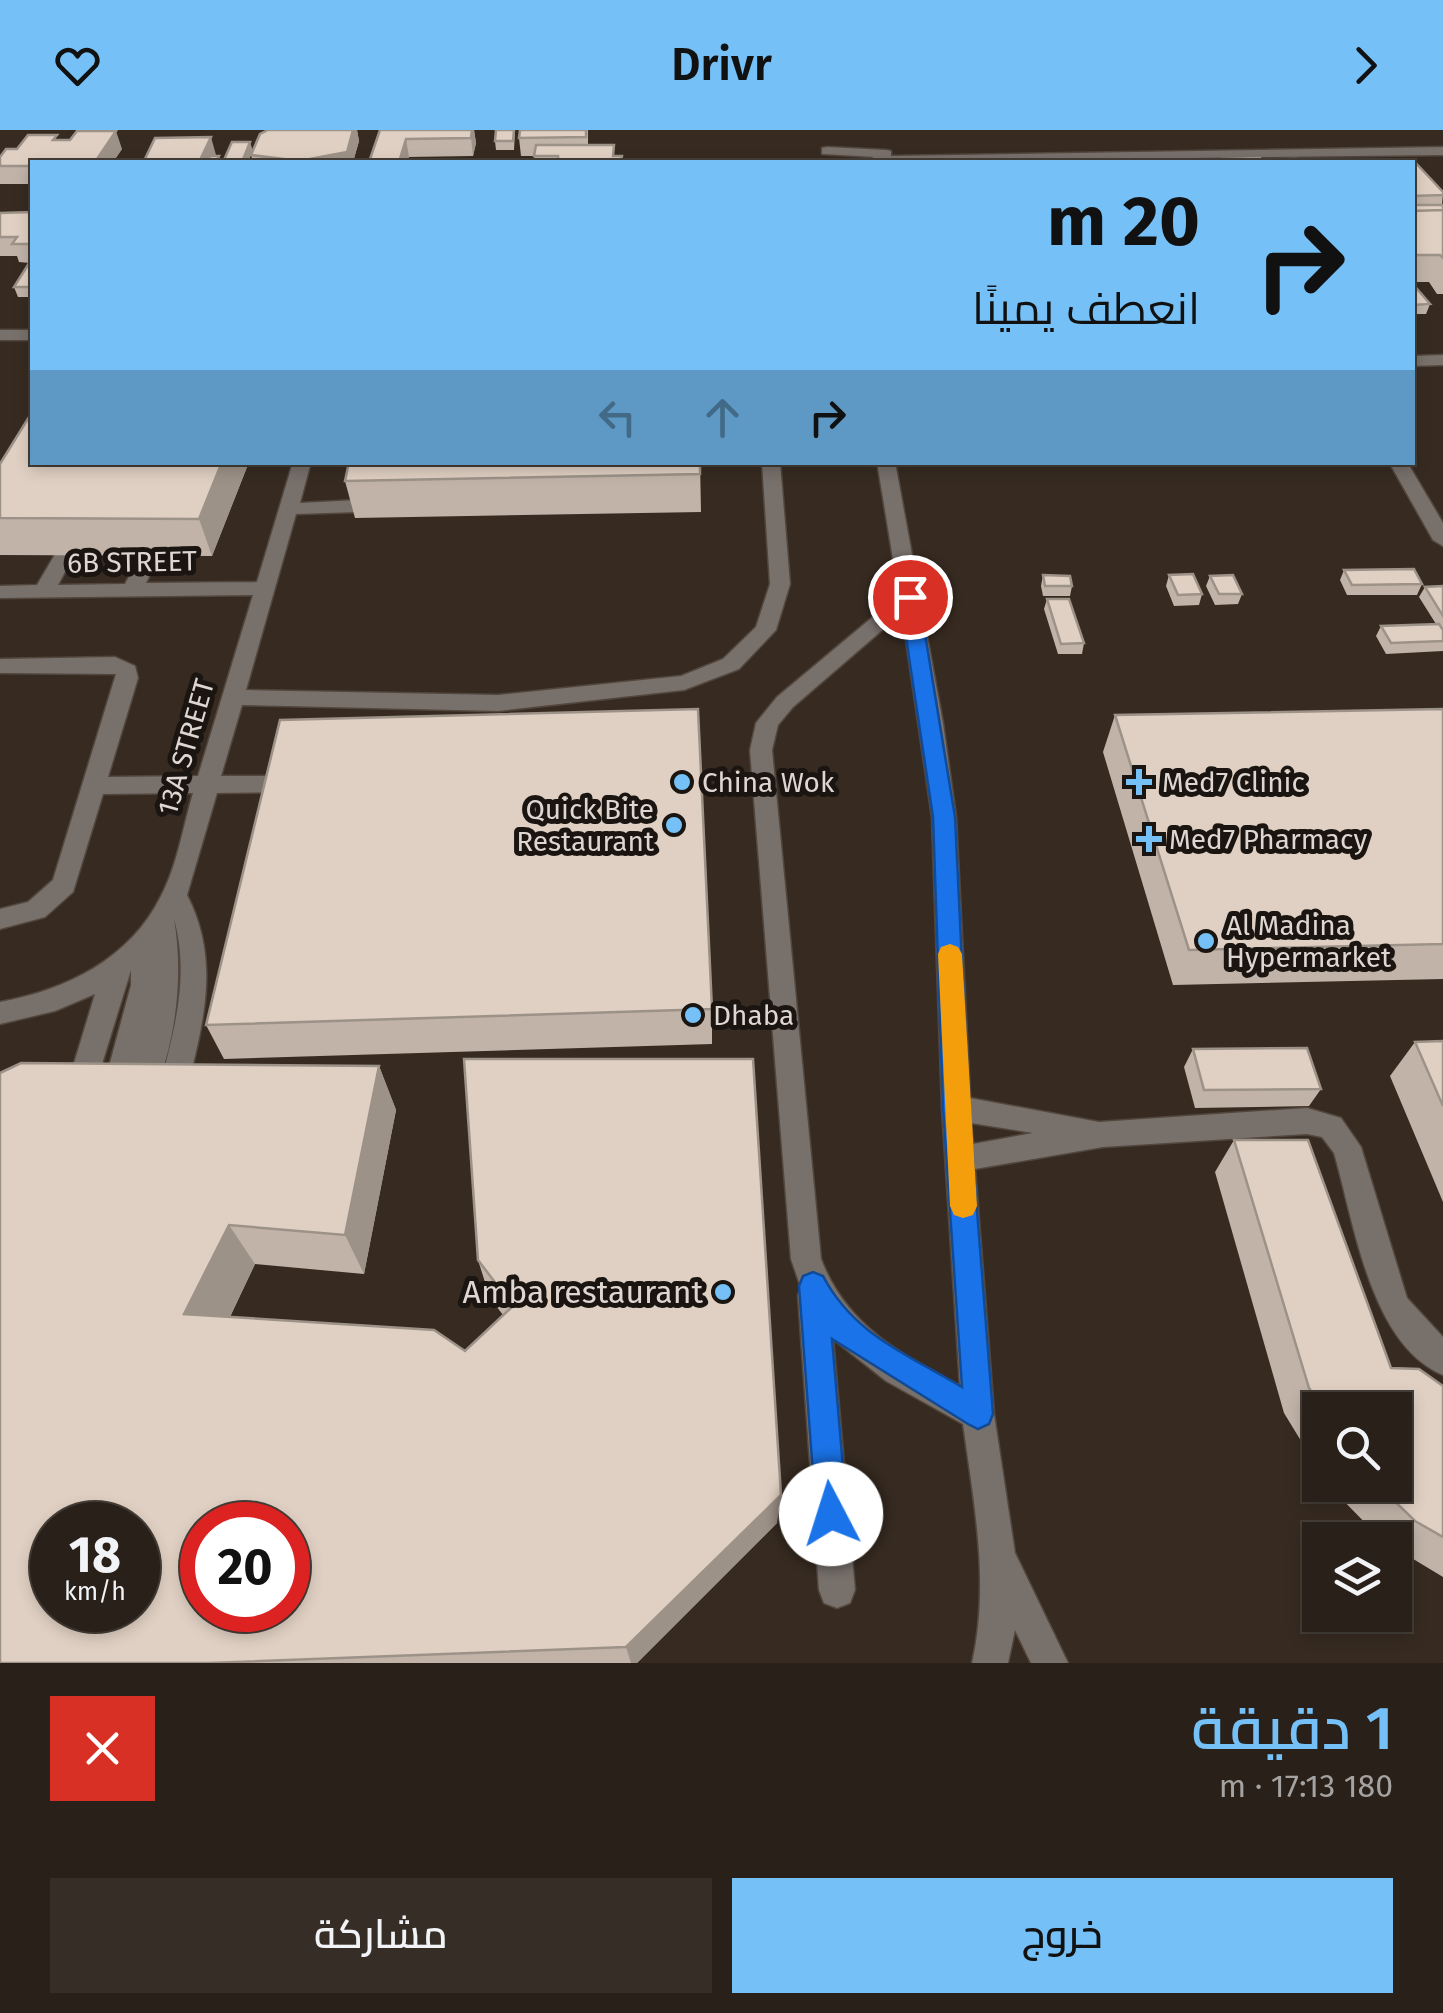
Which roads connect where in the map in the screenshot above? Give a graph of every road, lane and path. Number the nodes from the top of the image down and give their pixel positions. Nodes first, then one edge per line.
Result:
1 (824, 130) edge
2 (1443, 151) edge
3 (828, 157) edge
4 (931, 158) junction
5 (900, 160) edge
6 (0, 335) edge
7 (30, 335) edge
8 (1415, 360) edge
9 (1443, 360) edge
10 (301, 465) edge
11 (771, 465) edge
12 (887, 465) edge
13 (1400, 465) edge
14 (358, 506) edge
15 (288, 509) junction
16 (1443, 540) edge
17 (64, 555) edge
18 (149, 556) edge
19 (265, 588) junction
20 (44, 591) junction
21 (132, 591) junction
22 (1, 593) edge
23 (910, 597) junction
24 (0, 666) edge
25 (230, 697) junction
26 (286, 784) edge
27 (208, 785) junction
28 (94, 786) junction
29 (175, 895) junction
30 (0, 919) edge
31 (162, 922) junction
32 (144, 945) junction
33 (116, 968) junction
34 (0, 1013) edge
35 (168, 1106) edge
36 (75, 1107) edge
37 (956, 1108) junction
38 (1103, 1134) junction
39 (960, 1158) junction
40 (813, 1286) junction
41 (1443, 1359) edge
42 (978, 1414) junction
43 (998, 1555) junction
44 (837, 1590) dead end
45 (990, 1663) edge
46 (1050, 1663) edge

1 - 3 street
2 - 4 street
3 - 4 street
4 - 5 street
6 - 7 street
8 - 9 street
10 - 15 street, 13A STREET
11 - 25 street
12 - 23 street
13 - 16 street
14 - 15 street
15 - 19 street, 13A STREET
17 - 20 street
18 - 21 street
19 - 21 street, 6B STREET
19 - 25 street, 13A STREET
20 - 21 street, 6B STREET
20 - 22 street, 6B STREET
23 - 37 street
23 - 40 street
24 - 28 street
25 - 27 street, 13A STREET
26 - 27 street
27 - 28 street
27 - 29 street, 13A STREET
28 - 30 street
29 - 31 street, 13A STREET
29 - 35 street
31 - 32 street, 13A STREET
31 - 32 street
32 - 33 street, 13A STREET
33 - 34 street, 13A STREET
33 - 36 street
37 - 38 street
37 - 39 street
38 - 39 street
38 - 41 street
39 - 42 street
40 - 42 street
40 - 44 street
42 - 43 street
43 - 45 street
43 - 46 street

